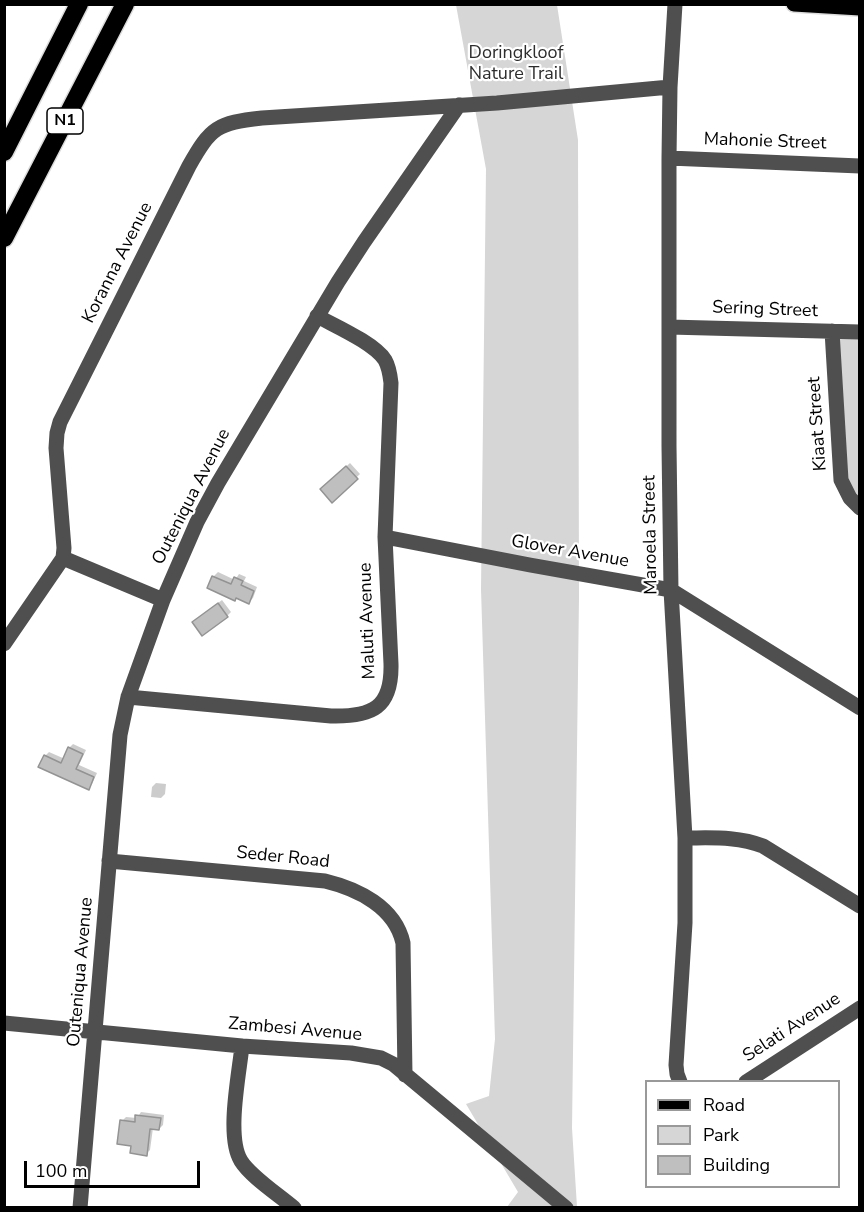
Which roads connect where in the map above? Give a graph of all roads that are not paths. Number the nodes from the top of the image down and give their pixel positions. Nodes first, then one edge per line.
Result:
1 (79, 4) edge
2 (124, 4) edge
3 (675, 4) edge
4 (794, 4) edge
5 (860, 8) edge
6 (670, 87) junction
7 (459, 105) junction
8 (4, 152) edge
9 (669, 158) junction
10 (860, 166) edge
11 (4, 238) edge
12 (316, 316) junction
13 (669, 327) junction
14 (832, 331) junction
15 (860, 332) edge
16 (860, 508) edge
17 (385, 537) junction
18 (63, 558) junction
19 (671, 590) junction
20 (163, 600) junction
21 (4, 644) edge
22 (128, 697) junction
23 (860, 708) edge
24 (685, 838) junction
25 (109, 861) junction
26 (860, 906) edge
27 (860, 1008) edge
28 (4, 1023) edge
29 (95, 1032) junction
30 (242, 1046) junction
31 (405, 1075) junction
32 (679, 1080) edge
33 (749, 1080) edge
34 (80, 1208) edge
35 (294, 1208) edge
36 (566, 1208) edge

1 - 8 highway, N1
2 - 11 highway, N1
3 - 6 street, Maroela Street
4 - 5 main road
6 - 7 street
6 - 9 street, Maroela Street
7 - 12 street, Outeniqua Avenue
7 - 18 street, Koranna Avenue
9 - 10 street, Mahonie Street
9 - 13 street, Maroela Street
12 - 17 street, Maluti Avenue
12 - 20 street, Outeniqua Avenue
13 - 14 street, Sering Street
13 - 19 street, Maroela Street
14 - 15 street, Sering Street
14 - 16 street, Kiaat Street
17 - 19 street, Glover Avenue
17 - 22 street, Maluti Avenue
18 - 20 street
18 - 21 street
19 - 23 street, Glover Avenue
19 - 24 street, Maroela Street
20 - 22 street, Outeniqua Avenue
22 - 25 street, Outeniqua Avenue
24 - 26 street
24 - 32 street, Maroela Street
25 - 29 street, Outeniqua Avenue
25 - 31 street, Seder Road
27 - 33 street, Selati Avenue
28 - 29 street, Zambesi Avenue
29 - 30 street, Zambesi Avenue
29 - 34 street, Outeniqua Avenue
30 - 31 street, Zambesi Avenue
30 - 35 street
31 - 36 street, Zambesi Avenue

